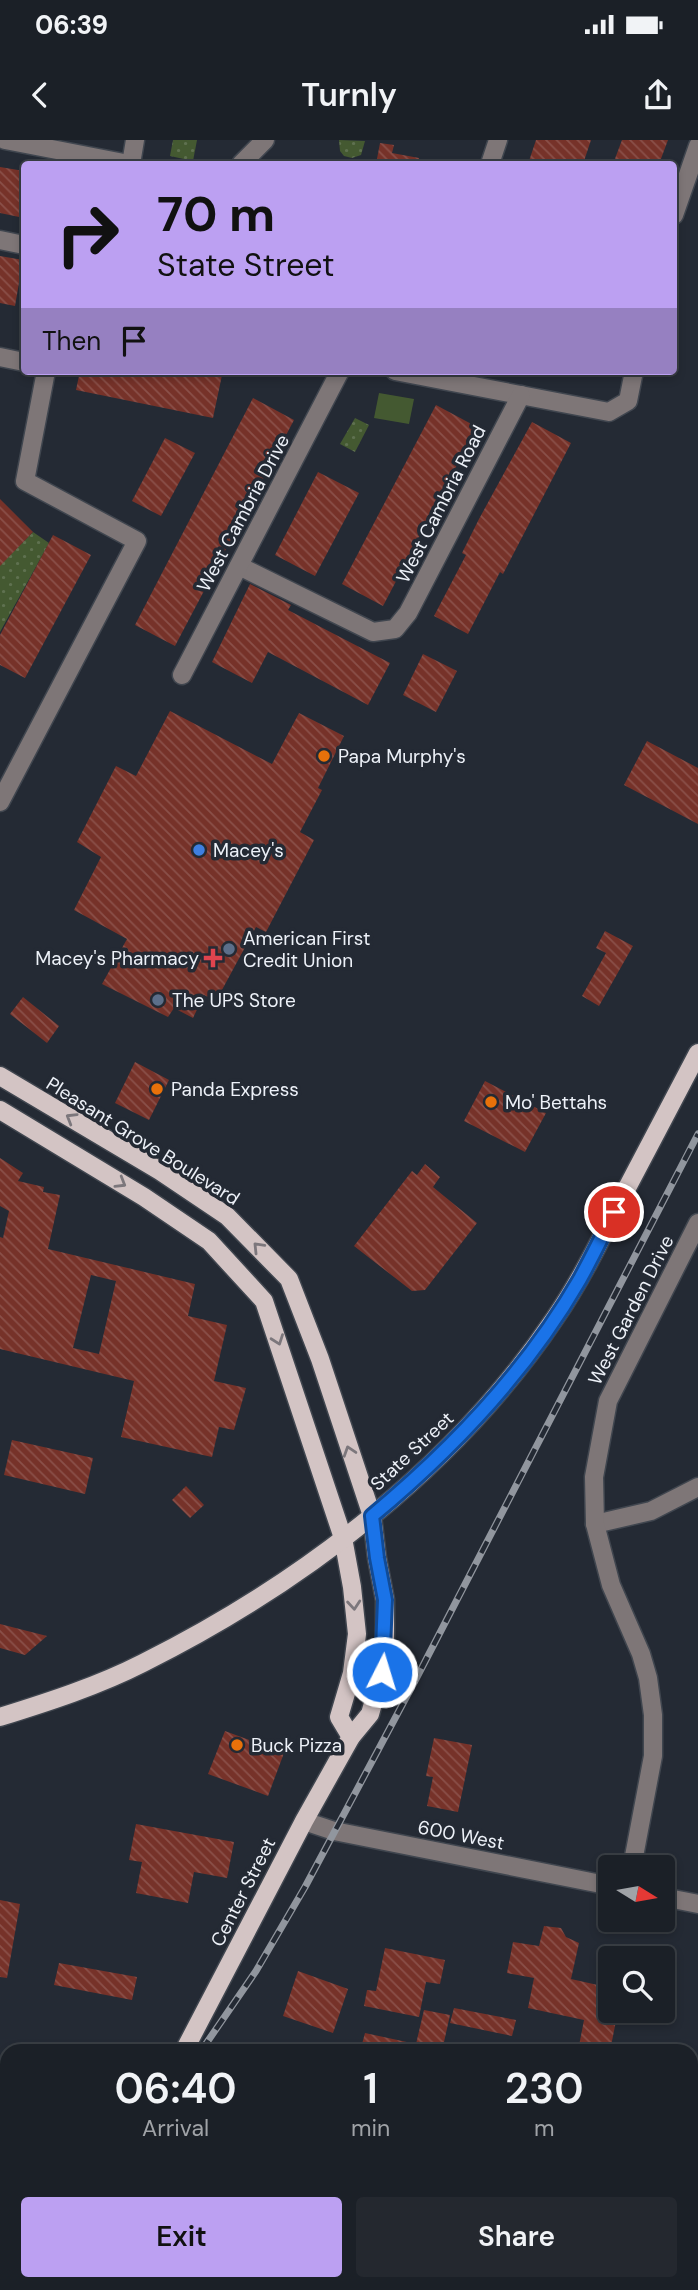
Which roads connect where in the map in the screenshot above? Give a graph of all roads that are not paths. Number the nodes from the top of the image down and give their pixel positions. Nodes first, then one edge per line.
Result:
1 (5, 140) edge
2 (135, 140) edge
3 (265, 140) edge
4 (498, 140) edge
5 (698, 146) edge
6 (114, 161) edge
7 (131, 161) edge
8 (244, 161) edge
9 (491, 161) edge
10 (677, 206) edge
11 (0, 240) edge
12 (21, 244) edge
13 (0, 357) edge
14 (21, 361) edge
15 (45, 375) edge
16 (338, 375) edge
17 (416, 375) edge
18 (633, 375) edge
19 (521, 395) junction
20 (239, 566) junction
21 (182, 675) dead end
22 (0, 802) edge
23 (698, 1053) edge
24 (0, 1076) edge
25 (0, 1110) edge
26 (698, 1223) edge
27 (698, 1487) edge
28 (372, 1516) junction
29 (595, 1524) junction
30 (343, 1538) junction
31 (0, 1717) edge
32 (346, 1745) junction
33 (304, 1821) junction
34 (634, 1855) edge
35 (598, 1883) edge
36 (676, 1900) edge
37 (698, 1904) edge
38 (188, 2044) edge

1 - 6 street
2 - 7 street
3 - 8 street
4 - 9 street
5 - 10 street
11 - 12 street
13 - 14 street
15 - 22 street
16 - 20 street, West Cambria Drive
17 - 19 street
18 - 19 street
19 - 20 street, West Cambria Road
20 - 21 street, West Cambria Drive
23 - 28 main road, State Street
28 -> 24 main road, Pleasant Grove Boulevard
25 -> 30 main road
26 - 29 street, West Garden Drive
27 - 29 street
28 - 30 main road, State Street
28 - 32 main road, Center Street
29 - 34 street, West Garden Drive
30 - 31 main road, State Street
30 -> 32 main road
32 - 33 main road, Center Street
33 - 35 street, 600 West
33 - 38 main road, Center Street
36 - 37 street

